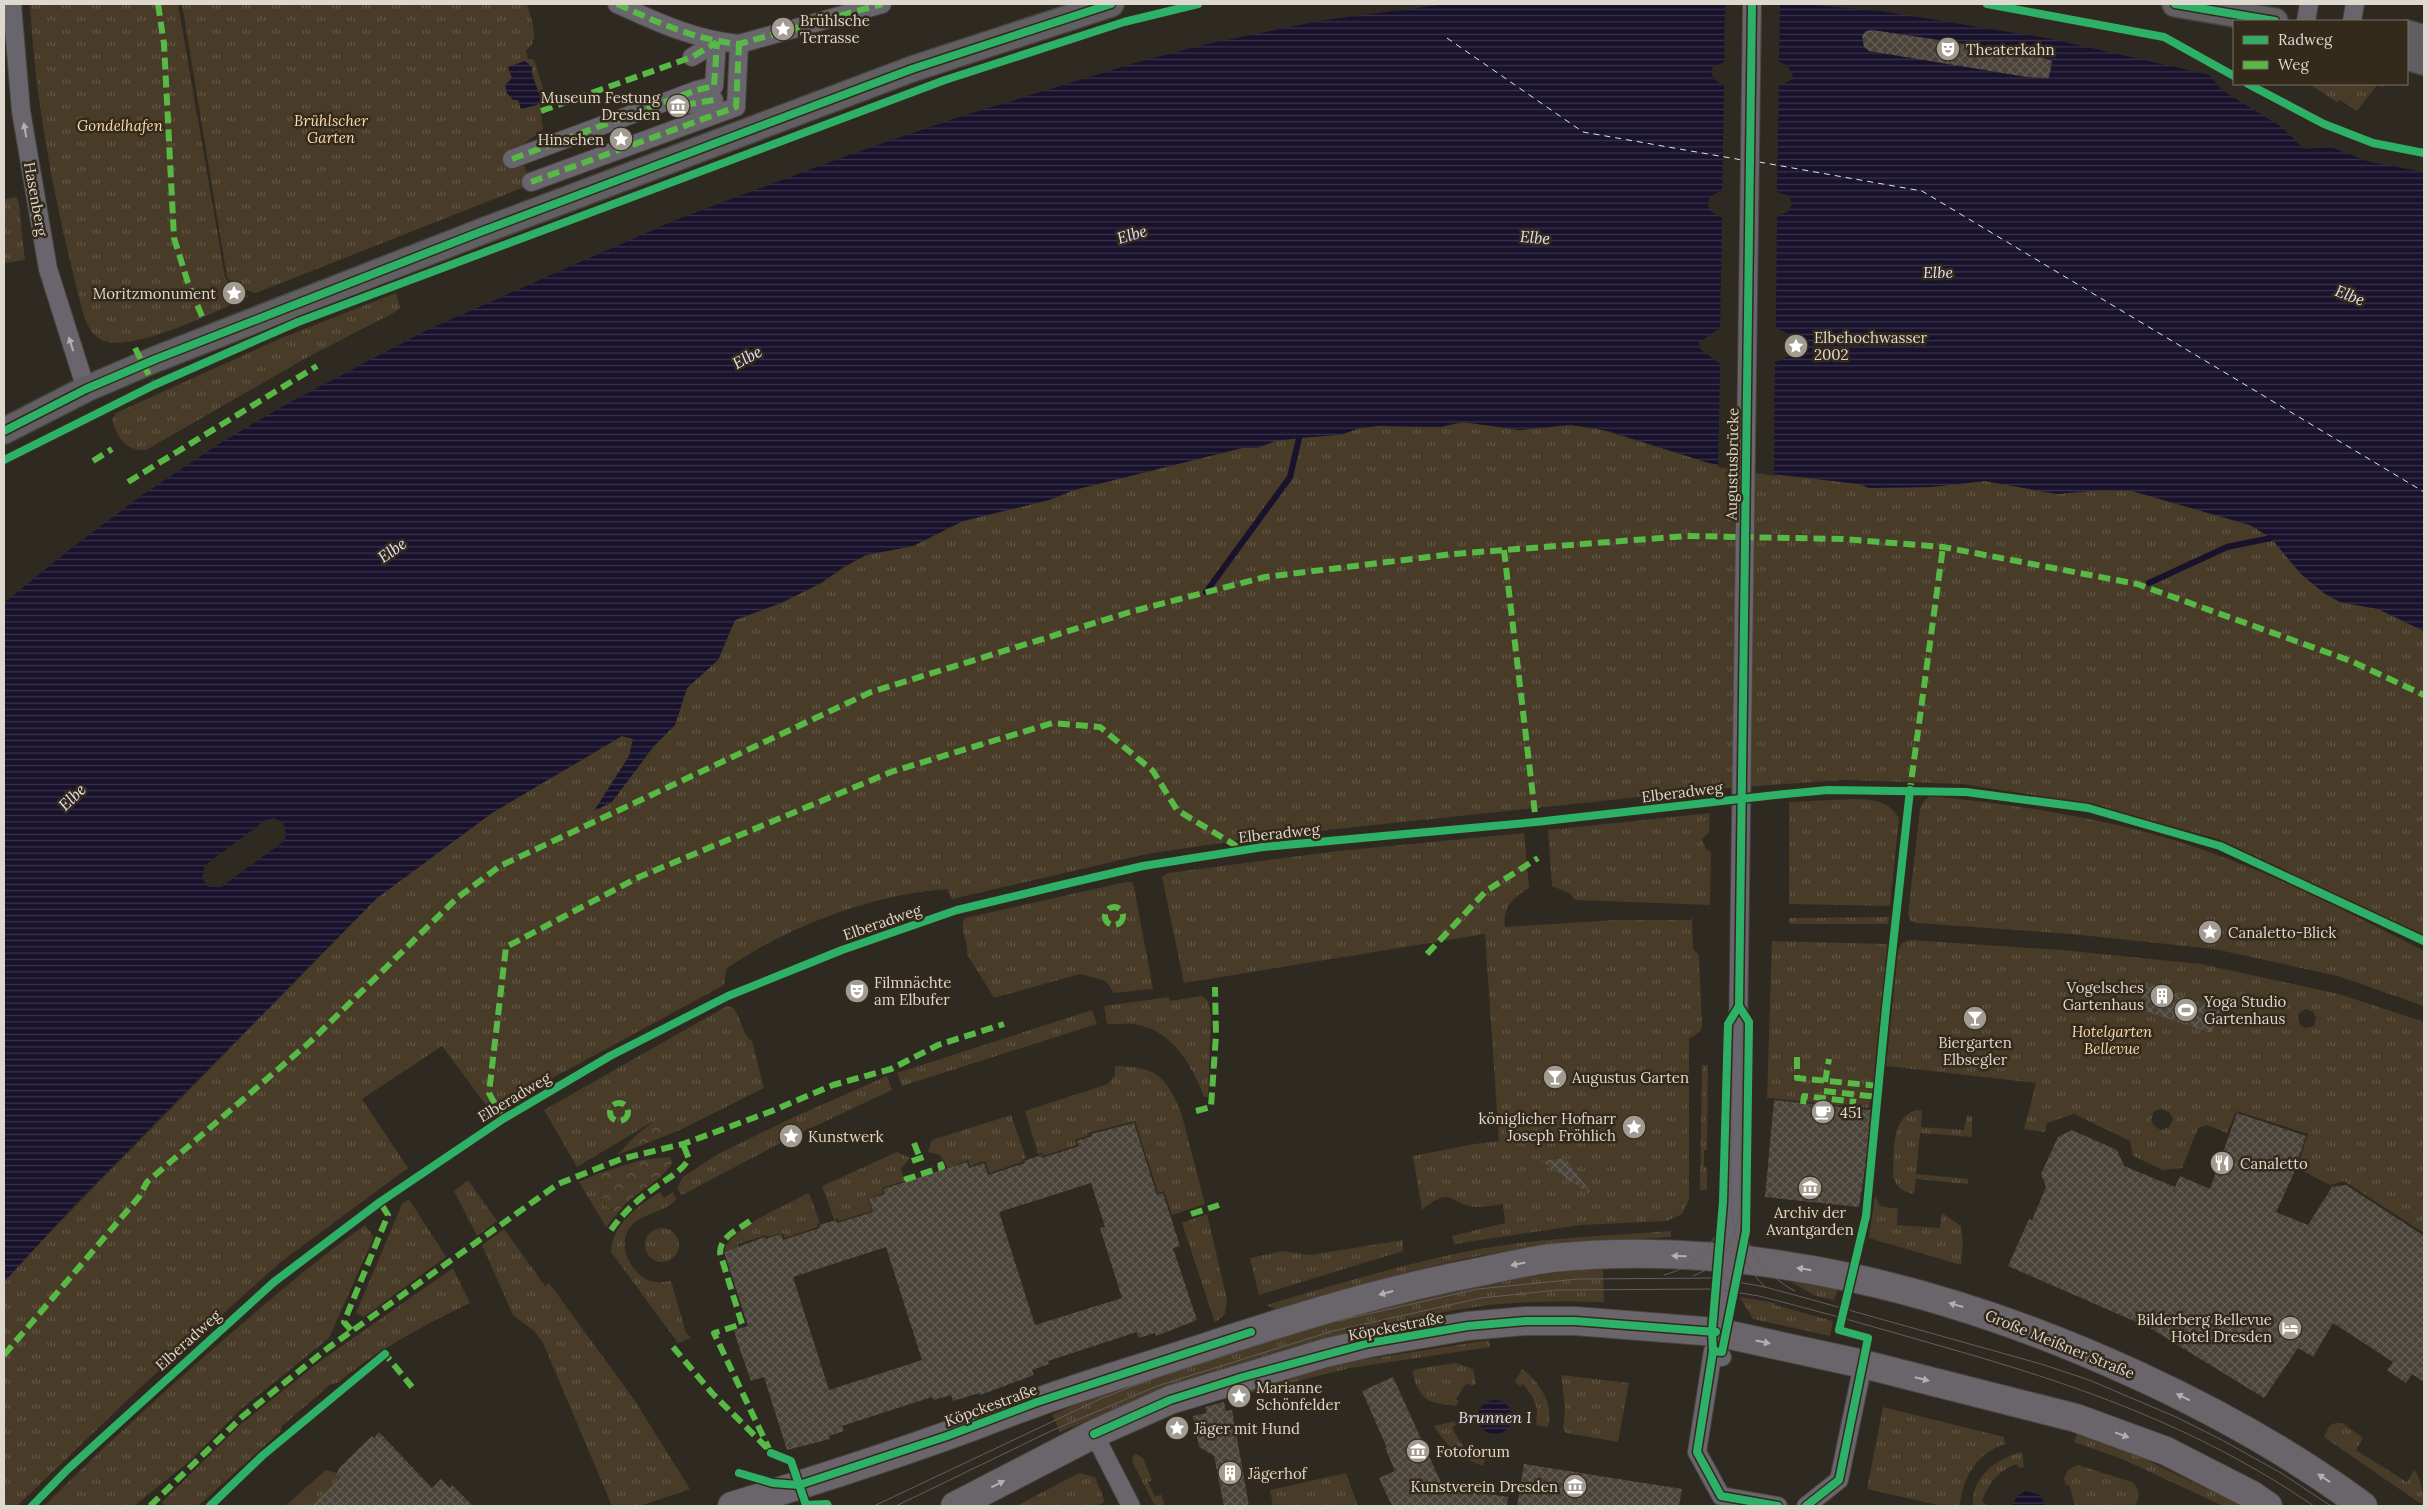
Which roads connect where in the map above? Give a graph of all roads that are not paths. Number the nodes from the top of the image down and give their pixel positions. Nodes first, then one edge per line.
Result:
1 (12, 4) edge
2 (617, 4) edge
3 (882, 4) edge
4 (1111, 4) edge
5 (1752, 4) edge
6 (2175, 4) edge
7 (2309, 4) edge
8 (2355, 4) edge
9 (2265, 20) edge
10 (2306, 20) edge
11 (2352, 20) edge
12 (2408, 33) edge
13 (2424, 38) edge
14 (716, 42) junction
15 (739, 44) junction
16 (692, 57) dead end
17 (2408, 57) edge
18 (2424, 62) edge
19 (714, 100) junction
20 (684, 105) dead end
21 (512, 160) dead end
22 (531, 182) dead end
23 (86, 389) junction
24 (4, 431) edge
25 (1728, 1258) junction
26 (1719, 1344) junction
27 (1856, 1377) junction
28 (1094, 1434) junction
29 (1759, 1504) edge
30 (732, 1506) edge
31 (955, 1506) edge
32 (1131, 1506) edge
33 (1778, 1506) edge
34 (1806, 1506) edge
35 (2268, 1506) edge
36 (2363, 1506) edge

23 -> 1 street, Hasenberg
2 - 14 street
3 - 15 street
4 - 23 main road
5 - 25 street, Augustusbrücke
6 - 9 main road
7 - 10 street
8 - 11 street
12 - 13 main road
14 - 15 street
14 - 16 street
14 - 19 street
15 - 19 street
17 - 18 main road
19 - 20 street
19 - 21 street
19 - 22 street
23 - 24 main road
25 - 26 street, Augustusbrücke
25 -> 30 main road, Köpckestraße
36 -> 25 main road, Große Meißner Straße
26 -> 27 main road
26 - 28 main road, Köpckestraße
26 - 29 street
27 - 34 street
27 -> 35 main road
31 -> 28 main road, Köpckestraße
28 - 32 street
29 - 33 street

